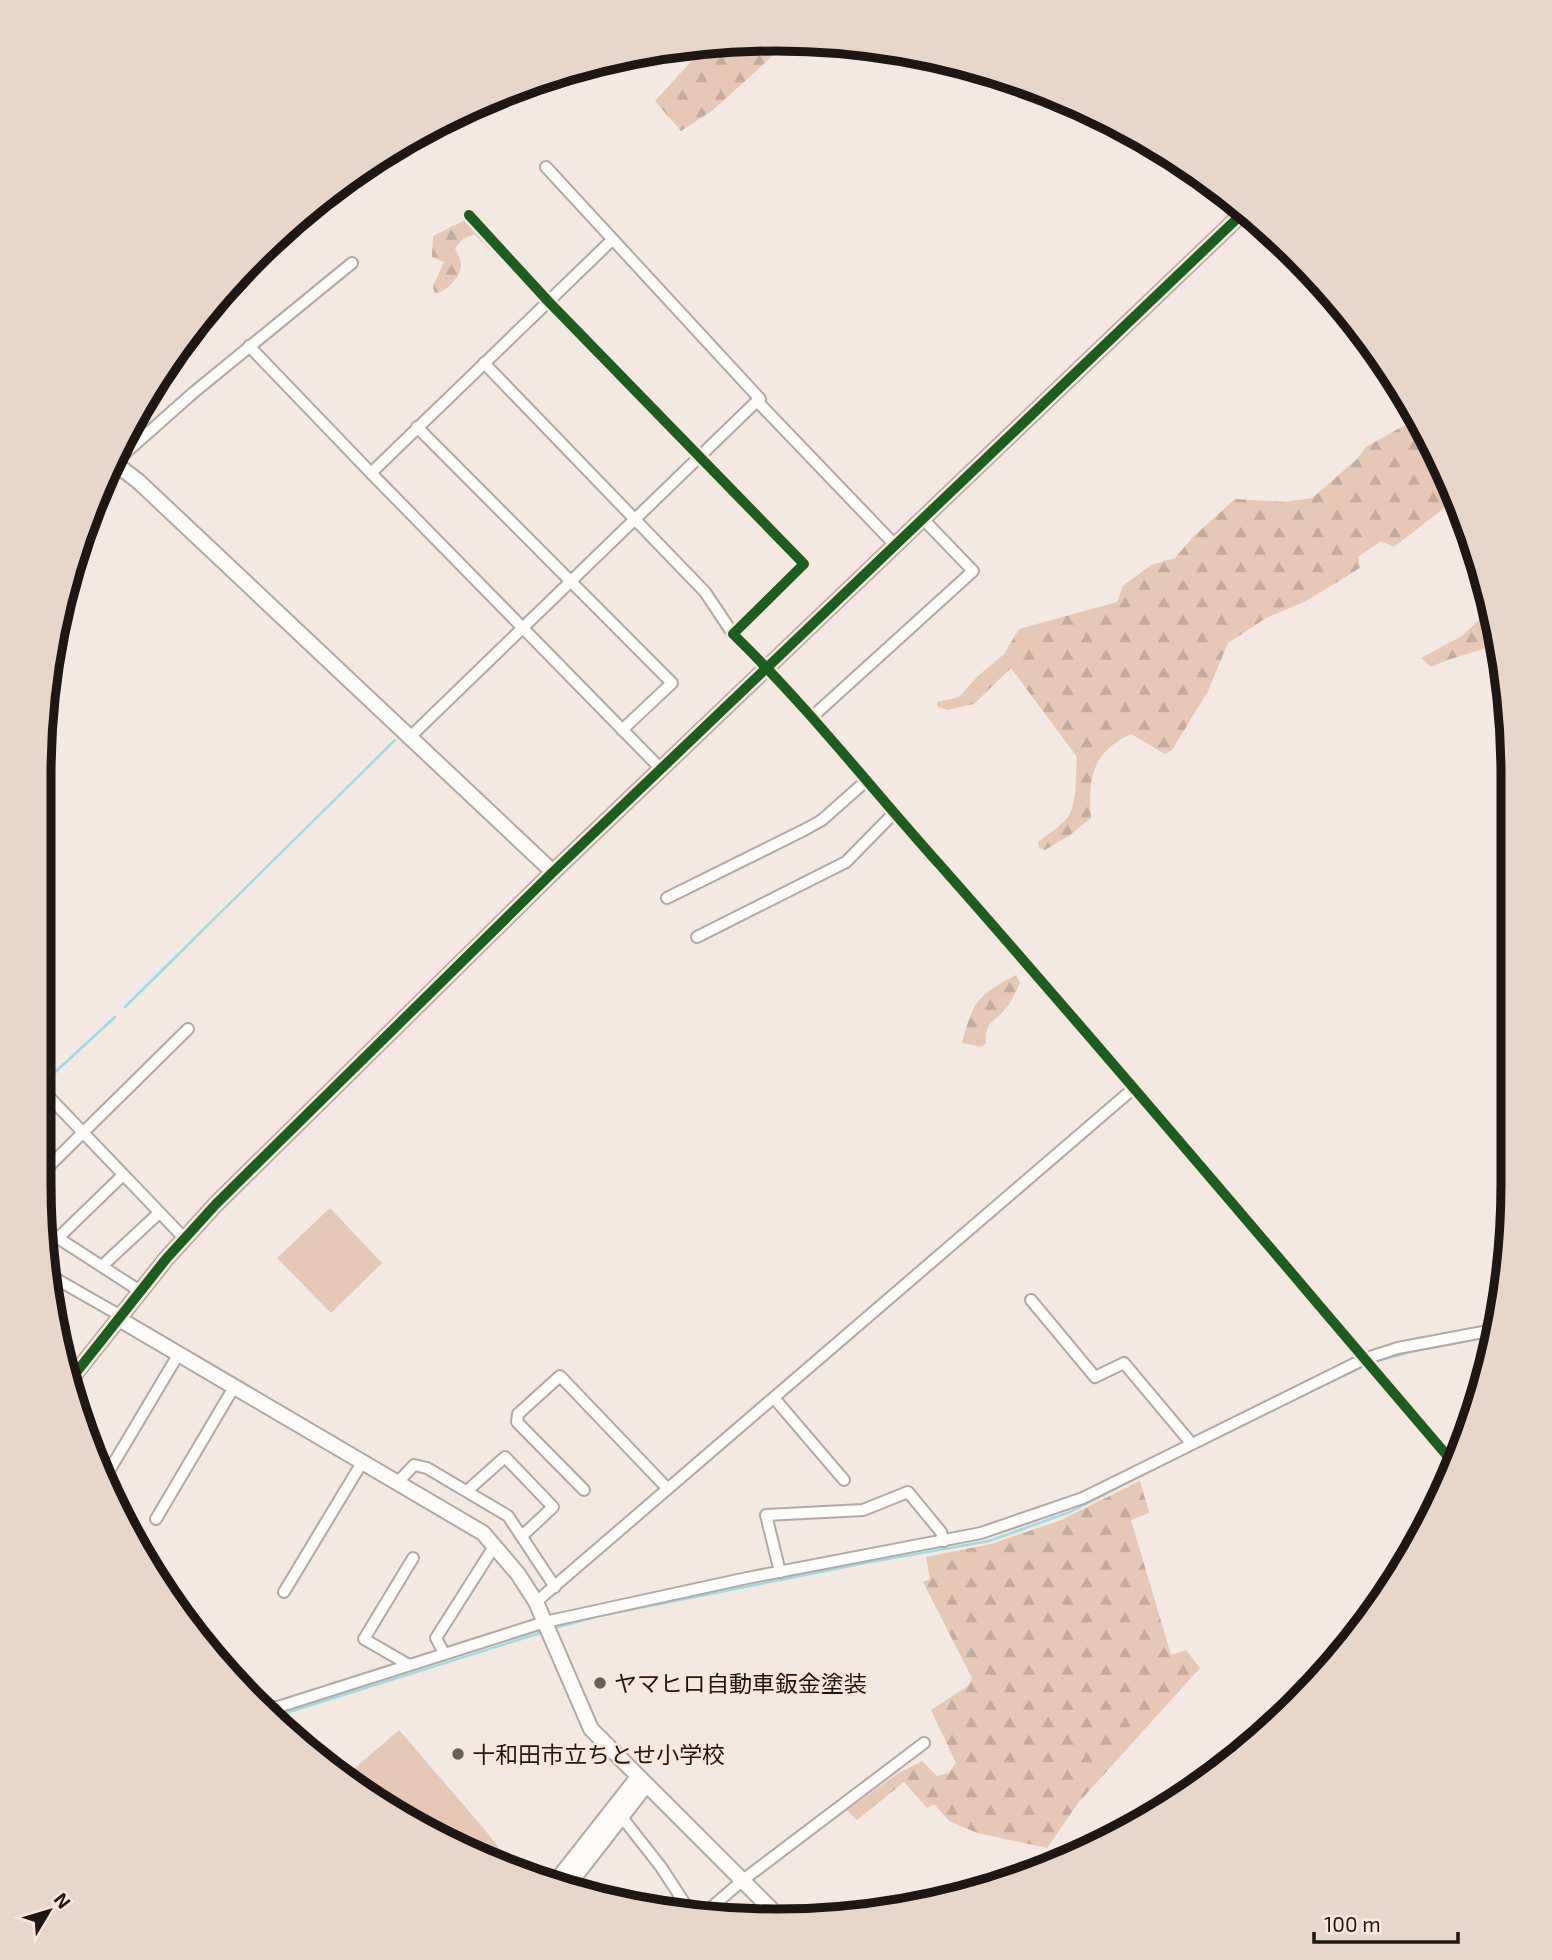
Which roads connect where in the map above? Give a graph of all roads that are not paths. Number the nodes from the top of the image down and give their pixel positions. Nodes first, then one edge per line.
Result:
1 (546, 167) dead end
2 (469, 215) dead end
3 (1238, 218) edge
4 (612, 240) junction
5 (352, 263) dead end
6 (548, 301) junction
7 (249, 346) junction
8 (484, 363) junction
9 (757, 401) junction
10 (418, 427) junction
11 (129, 449) edge
12 (699, 455) junction
13 (120, 468) edge
14 (372, 472) junction
15 (635, 519) junction
16 (923, 519) junction
17 (895, 545) junction
18 (569, 582) junction
19 (522, 626) junction
20 (733, 634) junction
21 (768, 667) junction
22 (812, 717) junction
23 (622, 730) junction
24 (410, 737) junction
25 (661, 769) junction
26 (866, 781) junction
27 (894, 814) junction
28 (554, 872) junction
29 (667, 898) dead end
30 (697, 937) dead end
31 (188, 1029) dead end
32 (1134, 1088) junction
33 (51, 1099) dead end
34 (82, 1133) junction
35 (51, 1163) edge
36 (123, 1175) junction
37 (159, 1213) junction
38 (52, 1234) edge
39 (58, 1238) junction
40 (184, 1238) junction
41 (102, 1266) junction
42 (57, 1280) edge
43 (140, 1291) junction
44 (1031, 1300) dead end
45 (120, 1317) junction
46 (1486, 1332) edge
47 (178, 1355) junction
48 (1364, 1359) junction
49 (76, 1374) edge
50 (234, 1387) junction
51 (774, 1398) junction
52 (1191, 1443) junction
53 (1448, 1457) edge
54 (363, 1461) junction
55 (110, 1470) edge
56 (844, 1480) dead end
57 (398, 1482) junction
58 (667, 1488) junction
59 (468, 1490) junction
60 (584, 1490) dead end
61 (156, 1519) dead end
62 (522, 1536) junction
63 (944, 1541) junction
64 (495, 1545) junction
65 (413, 1558) dead end
66 (780, 1572) junction
67 (555, 1587) junction
68 (284, 1592) dead end
69 (536, 1602) junction
70 (545, 1622) junction
71 (444, 1653) junction
72 (409, 1665) junction
73 (274, 1707) edge
74 (925, 1743) dead end
75 (642, 1781) junction
76 (621, 1816) junction
77 (560, 1876) edge
78 (572, 1880) edge
79 (743, 1880) junction
80 (685, 1903) edge
81 (713, 1906) edge
82 (772, 1909) edge

1 - 4 street
2 - 6 street
3 - 16 street
4 - 6 street
4 - 9 street
5 - 7 street
6 - 8 street
6 - 12 street
7 - 11 street
7 - 14 street
8 - 10 street
8 - 15 street
9 - 12 street
9 - 17 street
10 - 14 street
10 - 18 street
12 - 15 street
12 - 20 street
13 - 24 street
14 - 19 street
15 - 18 street
15 - 20 street
16 - 17 street
16 - 22 street
17 - 21 street
18 - 19 street
18 - 23 street
19 - 23 street
19 - 24 street
20 - 21 street
21 - 22 street
21 - 25 street
22 - 26 street
23 - 25 street
24 - 28 street
25 - 28 street
26 - 27 street
26 - 29 street
27 - 30 street
27 - 32 street
28 - 40 street
31 - 34 street
32 - 48 street
32 - 51 street
33 - 34 street
34 - 35 street
34 - 36 street
36 - 37 street
36 - 39 street
37 - 40 street
37 - 41 street
38 - 39 street
39 - 41 street
40 - 43 street
41 - 43 street
42 - 45 street
43 - 45 street
44 - 52 street
45 - 47 street
45 - 49 street
46 - 48 street
47 - 50 street
47 - 55 street
48 - 52 street
48 - 53 street
50 - 54 street
50 - 61 street
51 - 56 street
51 - 58 street
52 - 63 street
54 - 57 street
54 - 68 street
57 - 59 street
57 - 64 street
58 - 60 street
58 - 67 street
59 - 62 street
59 - 62 street
62 - 67 street
63 - 66 street
63 - 66 street
64 - 69 street
64 - 71 street
65 - 72 street
66 - 70 street
67 - 69 street
69 - 70 street
70 - 71 street
70 - 75 street
71 - 72 street
72 - 73 street
74 - 79 street
75 - 76 street
75 - 77 street
75 - 79 street
76 - 78 street
76 - 80 street
79 - 81 street
79 - 82 street

